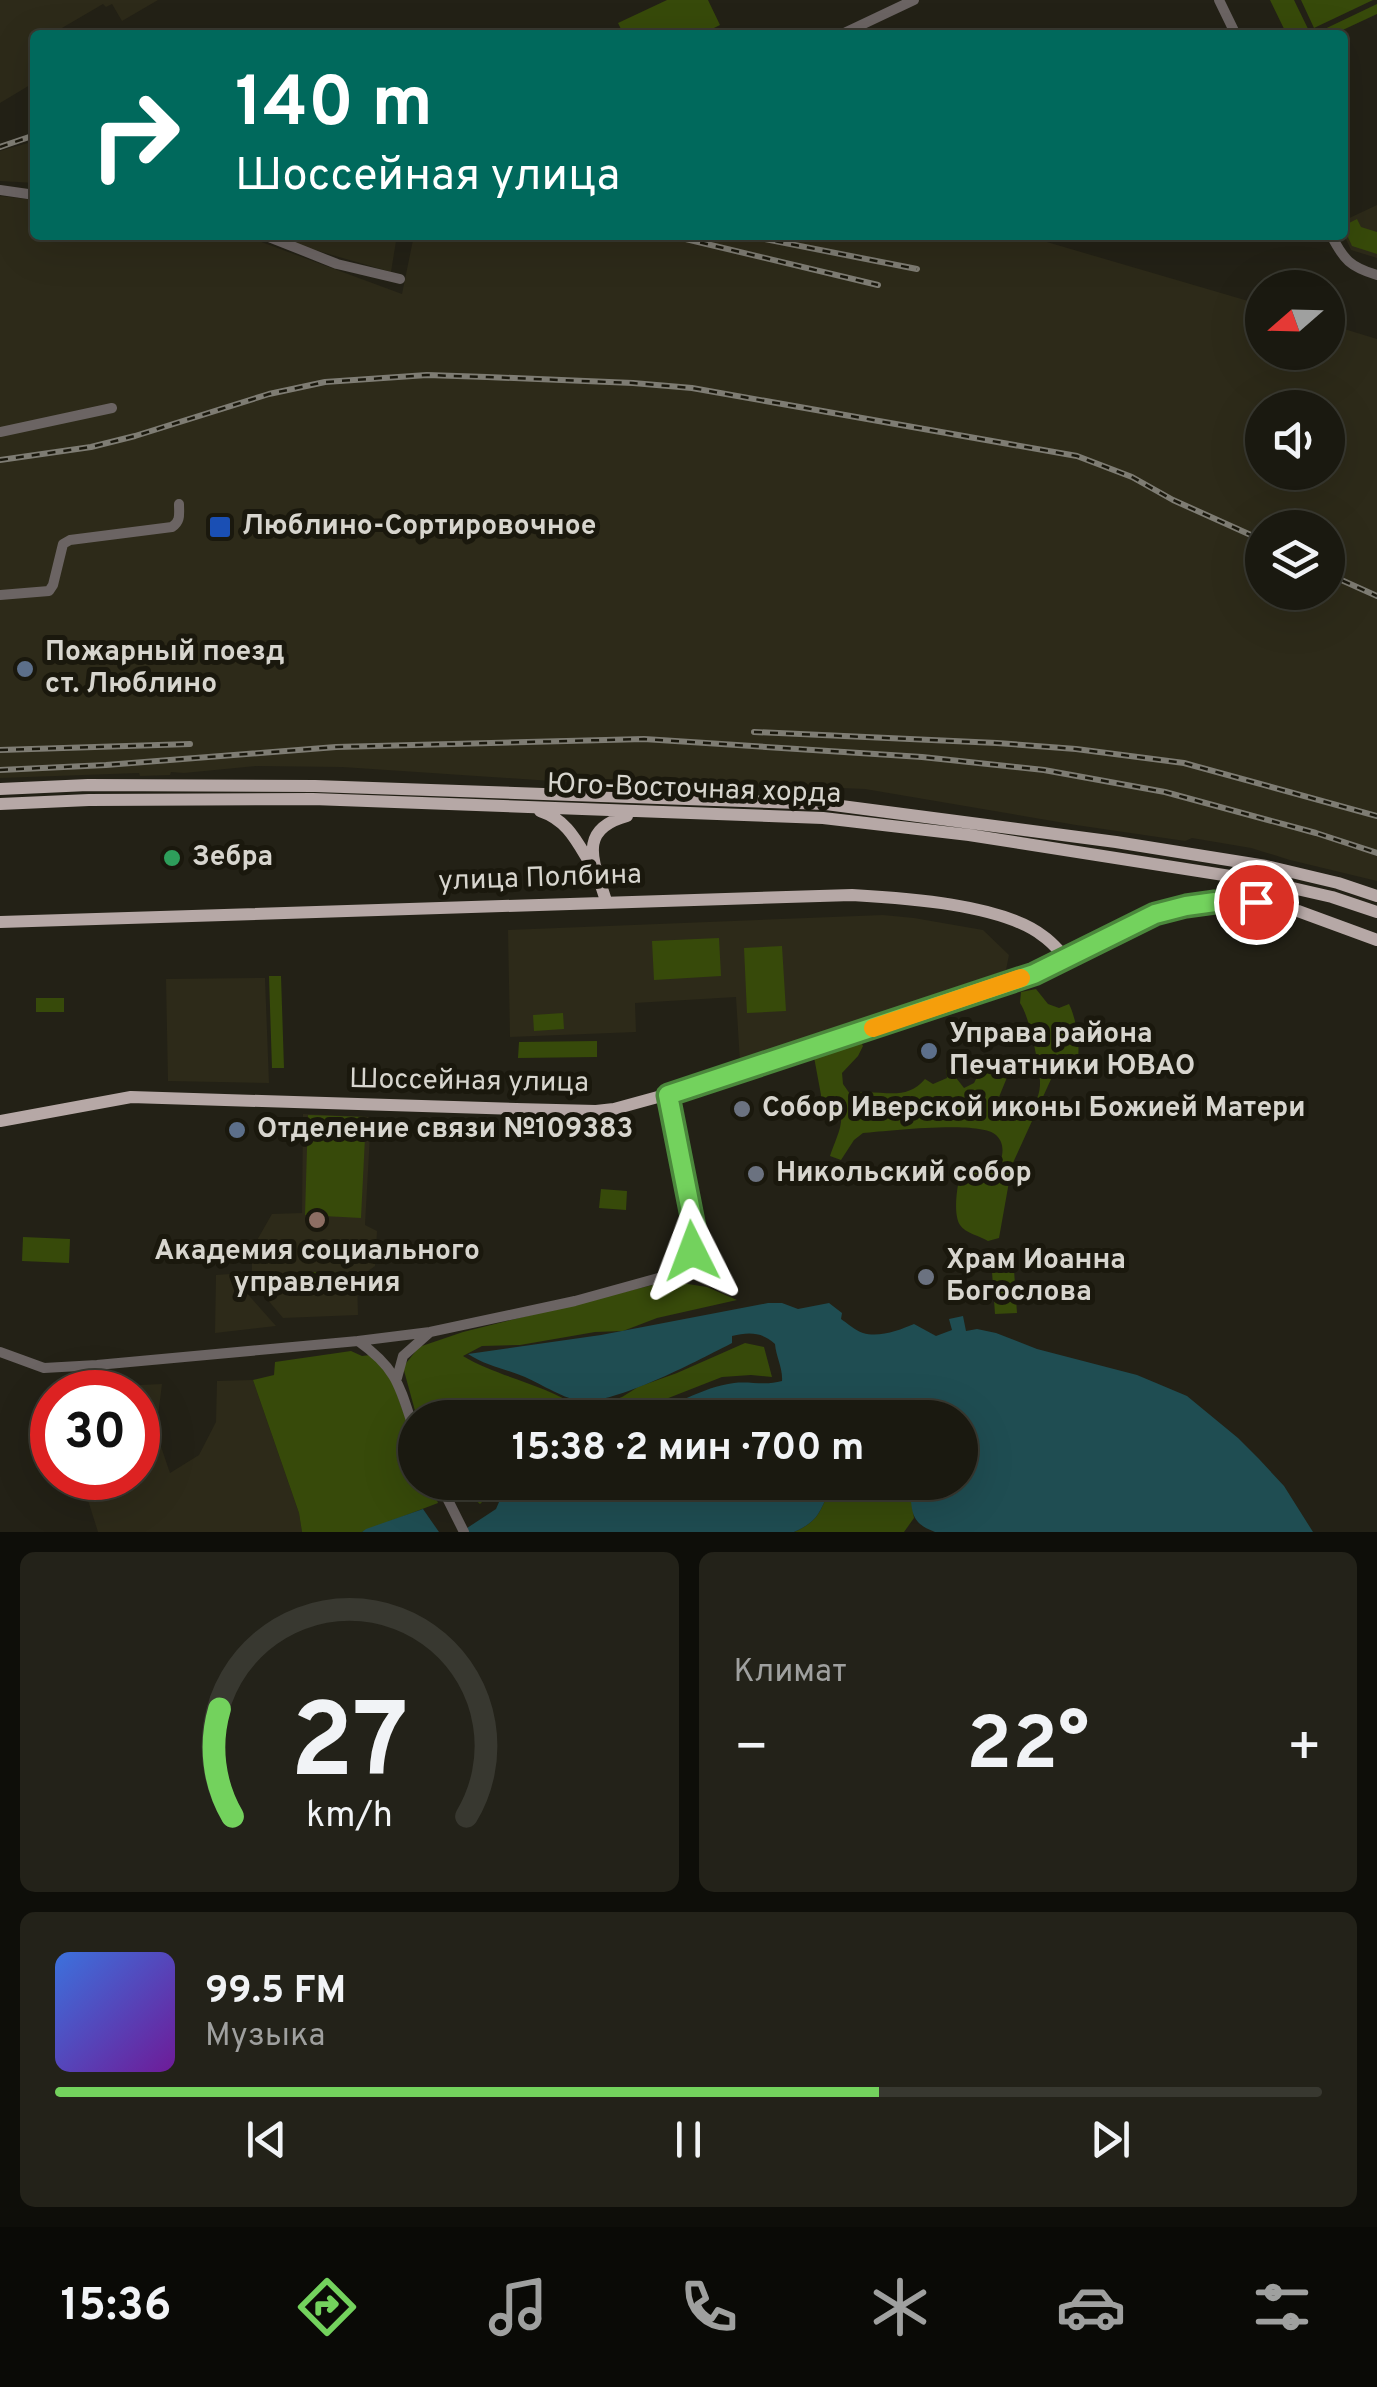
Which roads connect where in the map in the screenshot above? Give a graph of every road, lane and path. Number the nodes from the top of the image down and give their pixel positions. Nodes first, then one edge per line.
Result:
1 (914, 0) edge
2 (1219, 0) edge
3 (851, 30) edge
4 (1234, 30) edge
5 (0, 190) edge
6 (30, 195) edge
7 (277, 240) edge
8 (1335, 240) edge
9 (1377, 276) edge
10 (400, 278) dead end
11 (112, 408) dead end
12 (0, 432) edge
13 (178, 504) dead end
14 (0, 594) edge
15 (0, 789) edge
16 (0, 804) edge
17 (527, 808) junction
18 (639, 812) junction
19 (601, 883) junction
20 (1377, 896) edge
21 (606, 901) junction
22 (1377, 912) edge
23 (0, 922) edge
24 (1377, 940) edge
25 (1066, 958) junction
26 (668, 1095) junction
27 (0, 1121) edge
28 (430, 1332) junction
29 (358, 1341) junction
30 (0, 1352) edge
31 (397, 1379) junction
32 (404, 1400) edge
33 (448, 1500) edge
34 (463, 1531) edge

1 - 3 street
2 - 4 street
5 - 6 street
7 - 10 street
8 - 9 street
11 - 12 street
13 - 14 street
15 - 20 main road, Юго-Восточная хорда
16 - 17 main road, Юго-Восточная хорда
17 - 18 main road, Юго-Восточная хорда
17 - 19 main road
18 - 19 main road
18 - 22 main road, Юго-Восточная хорда
19 - 21 main road
21 - 23 main road, улица Полбина
21 - 25 main road, улица Полбина
24 - 25 main road, Шоссейная улица
25 - 26 main road, Шоссейная улица
26 - 27 main road, Шоссейная улица
26 - 28 street
28 - 29 street
28 - 31 street
29 - 30 street
29 - 31 street
31 - 32 street
33 - 34 street

